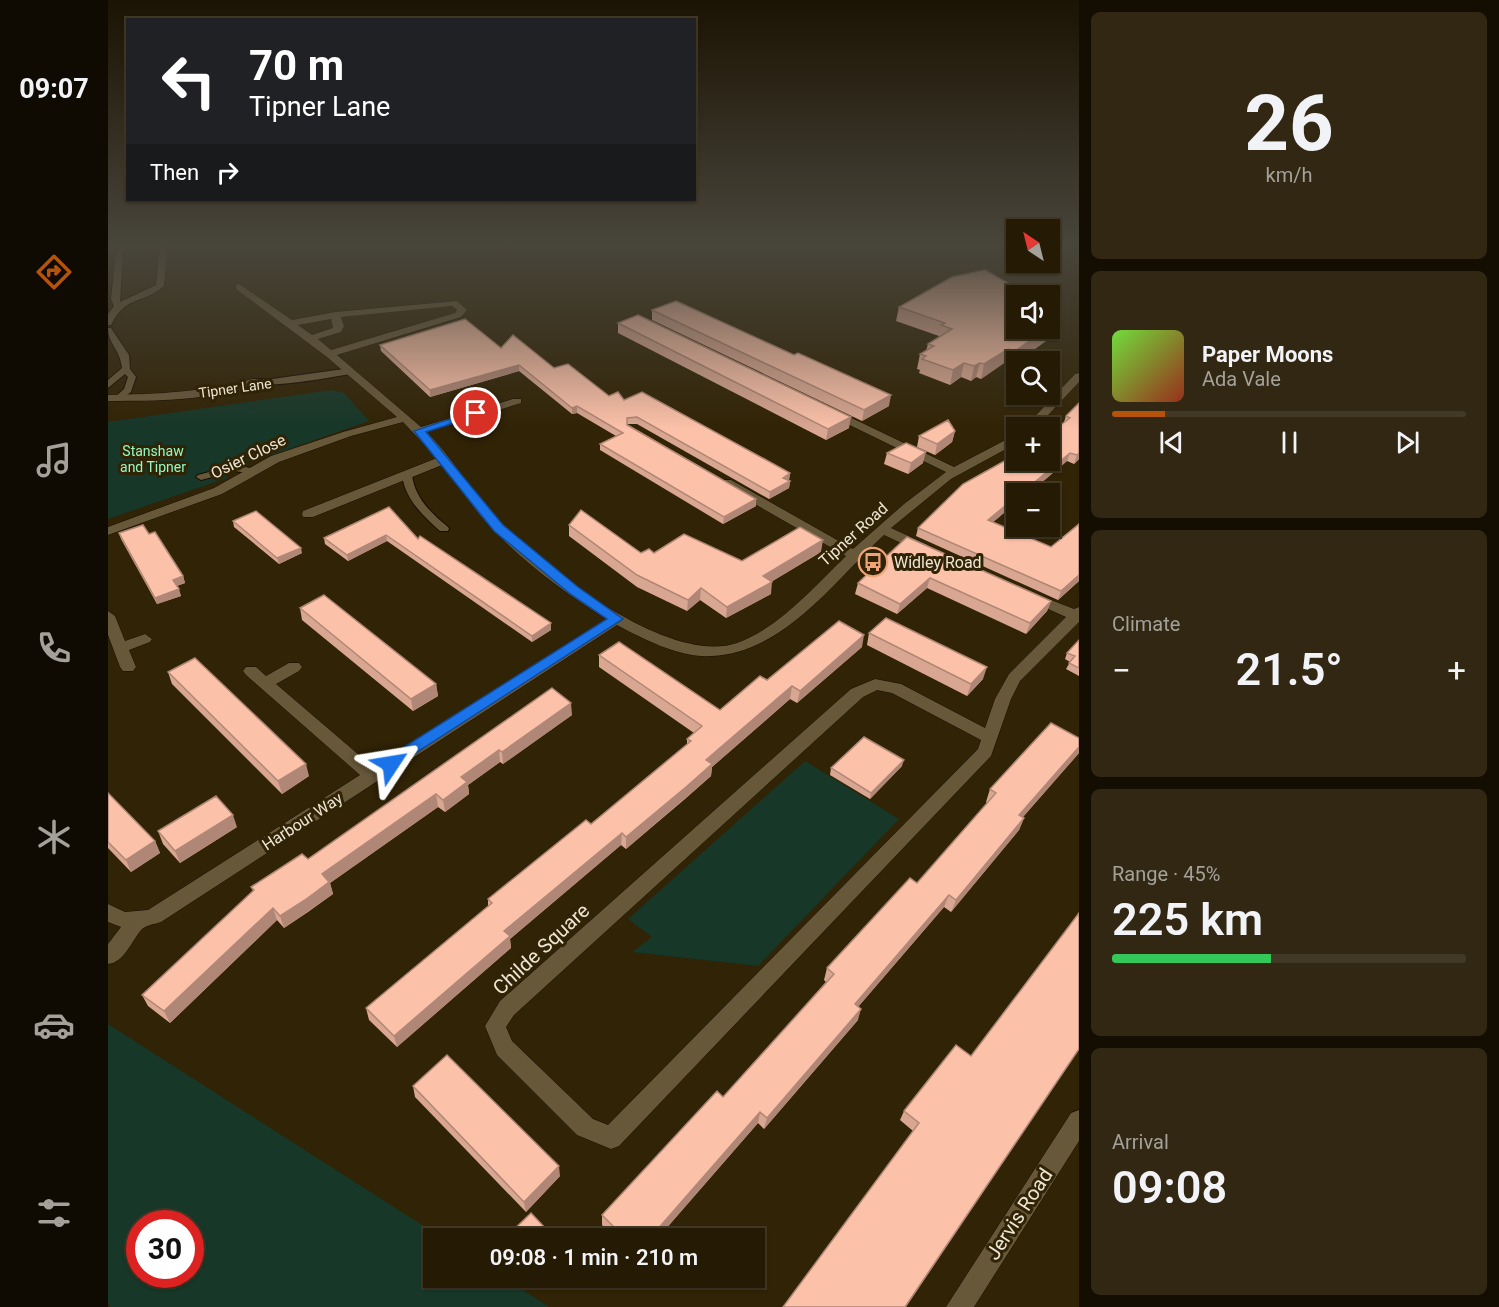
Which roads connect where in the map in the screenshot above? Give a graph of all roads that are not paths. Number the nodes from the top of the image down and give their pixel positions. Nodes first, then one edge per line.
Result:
1 (115, 307) edge
2 (268, 307) edge
3 (413, 307) edge
4 (459, 307) edge
5 (335, 315) junction
6 (108, 323) edge
7 (292, 323) junction
8 (108, 330) edge
9 (312, 338) junction
10 (331, 353) junction
11 (126, 369) junction
12 (351, 371) junction
13 (1079, 376) edge
14 (253, 382) joint
15 (108, 385) edge
16 (490, 396) dead end
17 (111, 400) edge
18 (517, 400) dead end
19 (498, 406) junction
20 (826, 409) edge
21 (1040, 417) edge
22 (404, 418) junction
23 (419, 431) junction
24 (1006, 444) edge
25 (443, 460) junction
26 (253, 471) junction
27 (955, 472) junction
28 (407, 474) junction
29 (712, 474) edge
30 (201, 477) dead end
31 (308, 514) dead end
32 (444, 529) dead end
33 (882, 529) junction
34 (108, 531) edge
35 (932, 552) edge
36 (855, 555) junction
37 (1018, 590) edge
38 (1078, 615) edge
39 (108, 616) edge
40 (616, 619) junction
41 (145, 639) dead end
42 (120, 648) junction
43 (129, 667) dead end
44 (294, 667) dead end
45 (251, 671) dead end
46 (266, 683) junction
47 (988, 736) junction
48 (372, 776) junction
49 (108, 912) edge
50 (137, 922) junction
51 (110, 957) dead end
52 (1079, 1121) edge
53 (958, 1307) edge

1 - 6 lane
2 - 7 street
3 - 5 street
4 - 10 street
5 - 7 street
5 - 9 street
7 - 9 street
8 - 11 lane
9 - 10 street
10 - 12 street
11 - 15 lane
11 - 17 lane
12 - 14 lane, Tipner Lane
12 - 22 street
13 - 21 street
14 - 17 street, Tipner Lane
16 - 19 street
18 - 19 street
19 - 23 street
20 - 27 street
22 - 23 street
22 - 26 street, Osier Close
23 - 25 street
24 - 27 street, Tipner Road
25 - 28 street
25 - 40 street
26 - 30 lane
26 - 34 street, Osier Close
27 - 33 street, Tipner Road
28 - 31 street
28 - 32 lane
29 - 36 street
33 - 35 street
33 - 36 street, Tipner Road
36 - 40 street, Tipner Road
37 - 38 street
38 - 47 street, Childe Square
39 - 42 street
40 - 48 street, Harbour Way
41 - 42 street
42 - 43 street
44 - 46 street
45 - 46 street
46 - 48 street
47 - 47 street, Childe Square
48 - 50 street, Harbour Way
49 - 50 street
50 - 51 street, Harbour Way
52 - 53 street, Jervis Road

